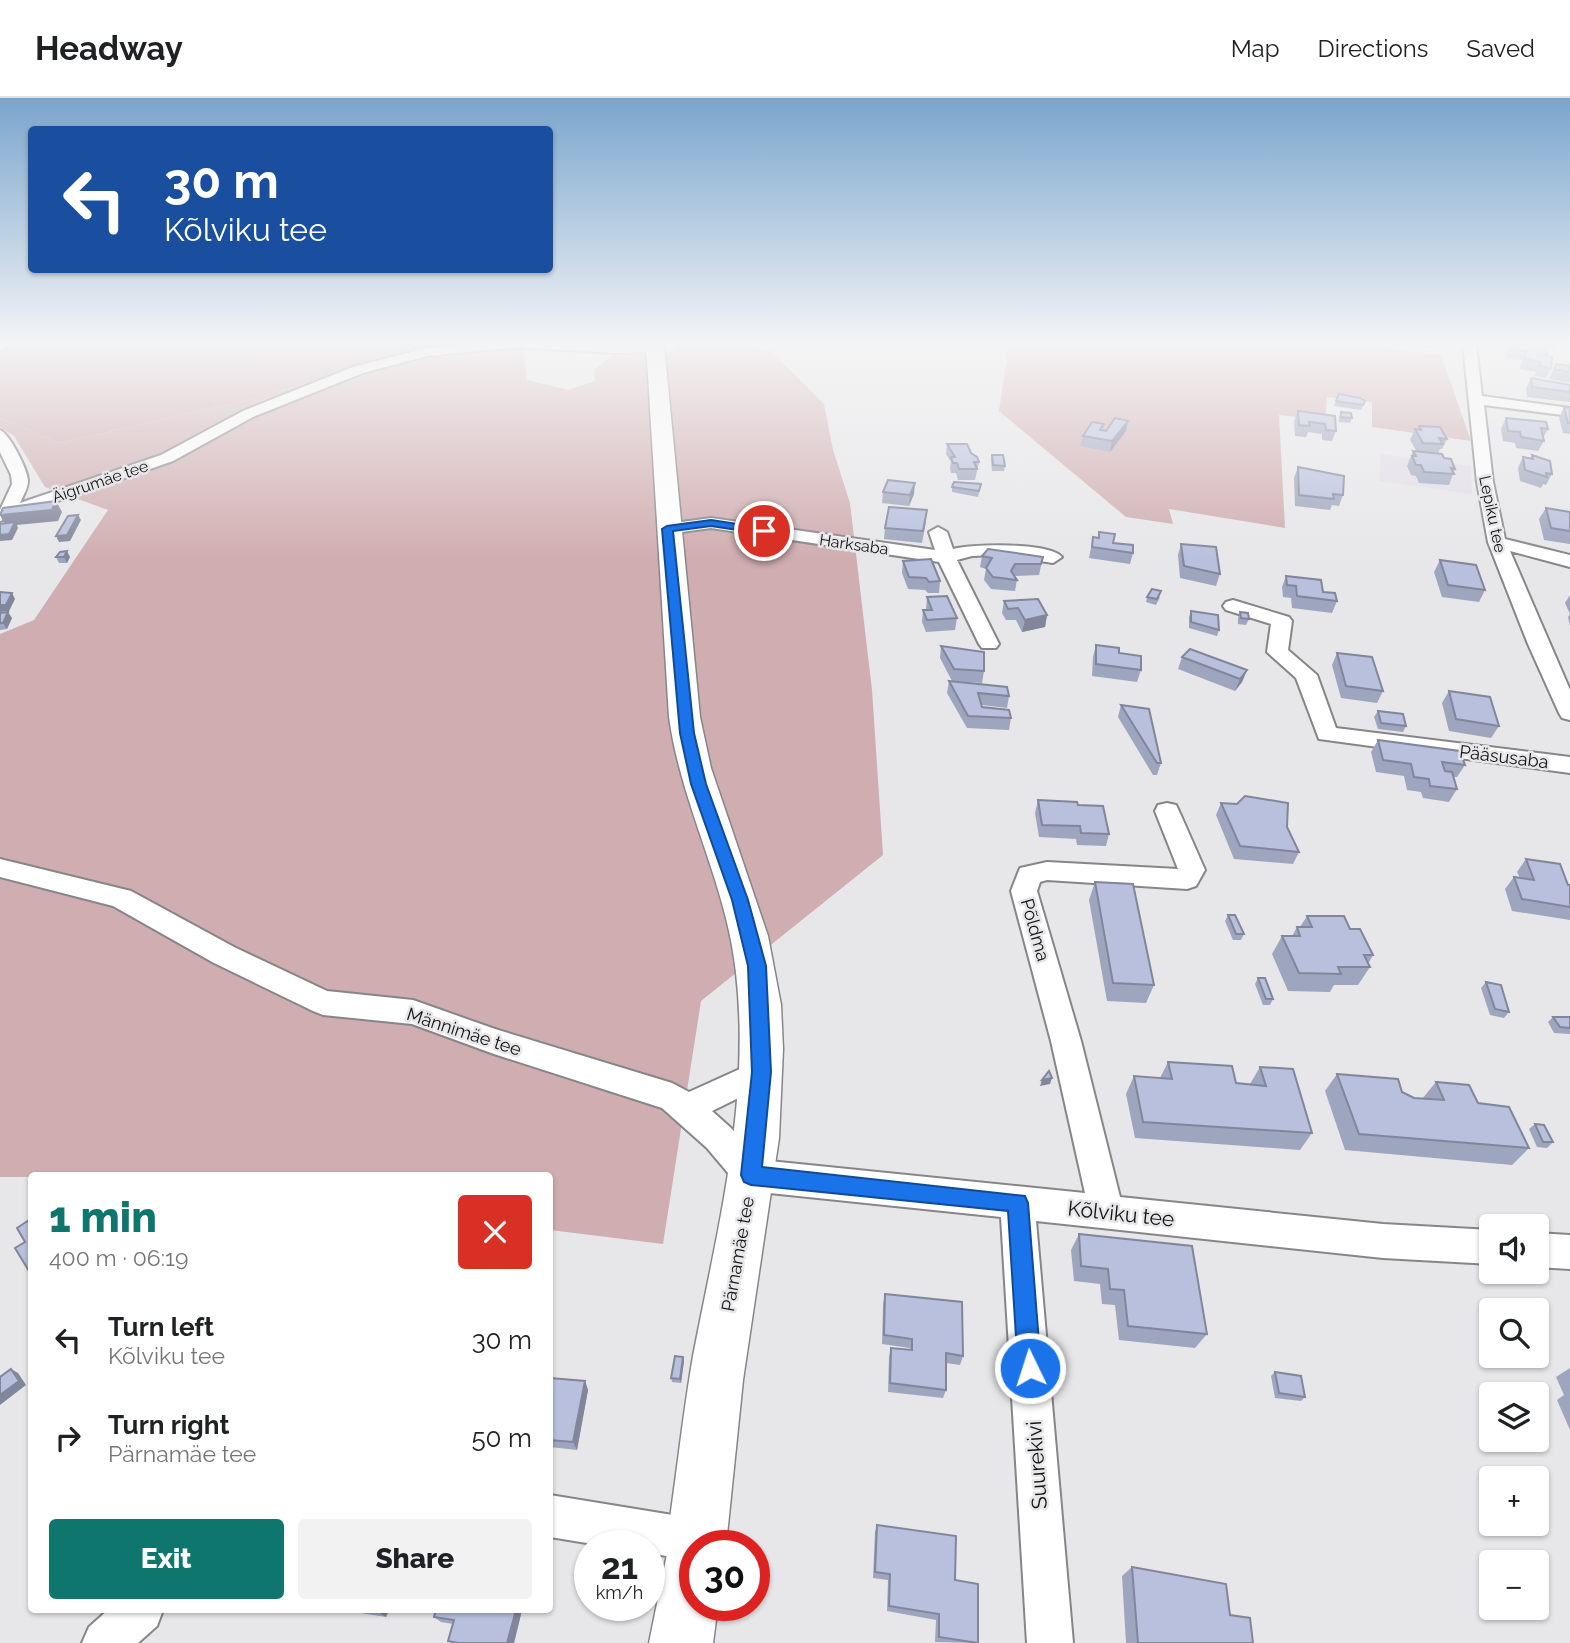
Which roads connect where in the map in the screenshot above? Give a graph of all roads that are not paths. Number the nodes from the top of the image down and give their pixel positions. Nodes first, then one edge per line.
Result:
1 (244, 416) edge
2 (659, 416) edge
3 (1478, 416) edge
4 (0, 435) edge
5 (4, 514) edge
6 (667, 529) junction
7 (937, 532) dead end
8 (1497, 542) junction
9 (946, 557) junction
10 (1053, 557) dead end
11 (1570, 561) edge
12 (1233, 606) dead end
13 (989, 644) dead end
14 (1570, 713) edge
15 (1570, 765) edge
16 (1167, 811) dead end
17 (0, 868) edge
18 (762, 1072) junction
19 (685, 1108) junction
20 (751, 1175) junction
21 (1017, 1203) junction
22 (1107, 1213) junction
23 (1479, 1246) edge
24 (1549, 1251) edge
25 (1570, 1252) edge
26 (553, 1518) edge
27 (698, 1530) edge
28 (679, 1544) edge
29 (138, 1613) edge
30 (684, 1621) edge
31 (105, 1643) edge
32 (681, 1643) edge
33 (1050, 1643) edge

1 - 5 street, Äigrumäe tee
2 - 6 main road, Pärnamäe tee
3 - 8 street, Lepiku tee
4 - 5 street
6 - 9 street, Harksaba
6 - 18 main road, Pärnamäe tee
7 - 9 street
8 - 11 street
8 - 14 street, Lepiku tee
9 - 10 street
9 - 13 street
12 - 15 street, Pääsusaba
16 - 22 street, Põldma
17 - 19 street, Männimäe tee
18 - 19 street
18 - 20 main road, Pärnamäe tee
19 - 20 street, Männimäe tee
20 - 21 street, Kõlviku tee
20 - 27 main road, Pärnamäe tee
21 - 22 street, Kõlviku tee
21 - 33 street, Suurekivi
22 - 23 street, Kõlviku tee
24 - 25 street
26 - 28 street
29 - 31 street
30 - 32 main road, Pärnamäe tee

